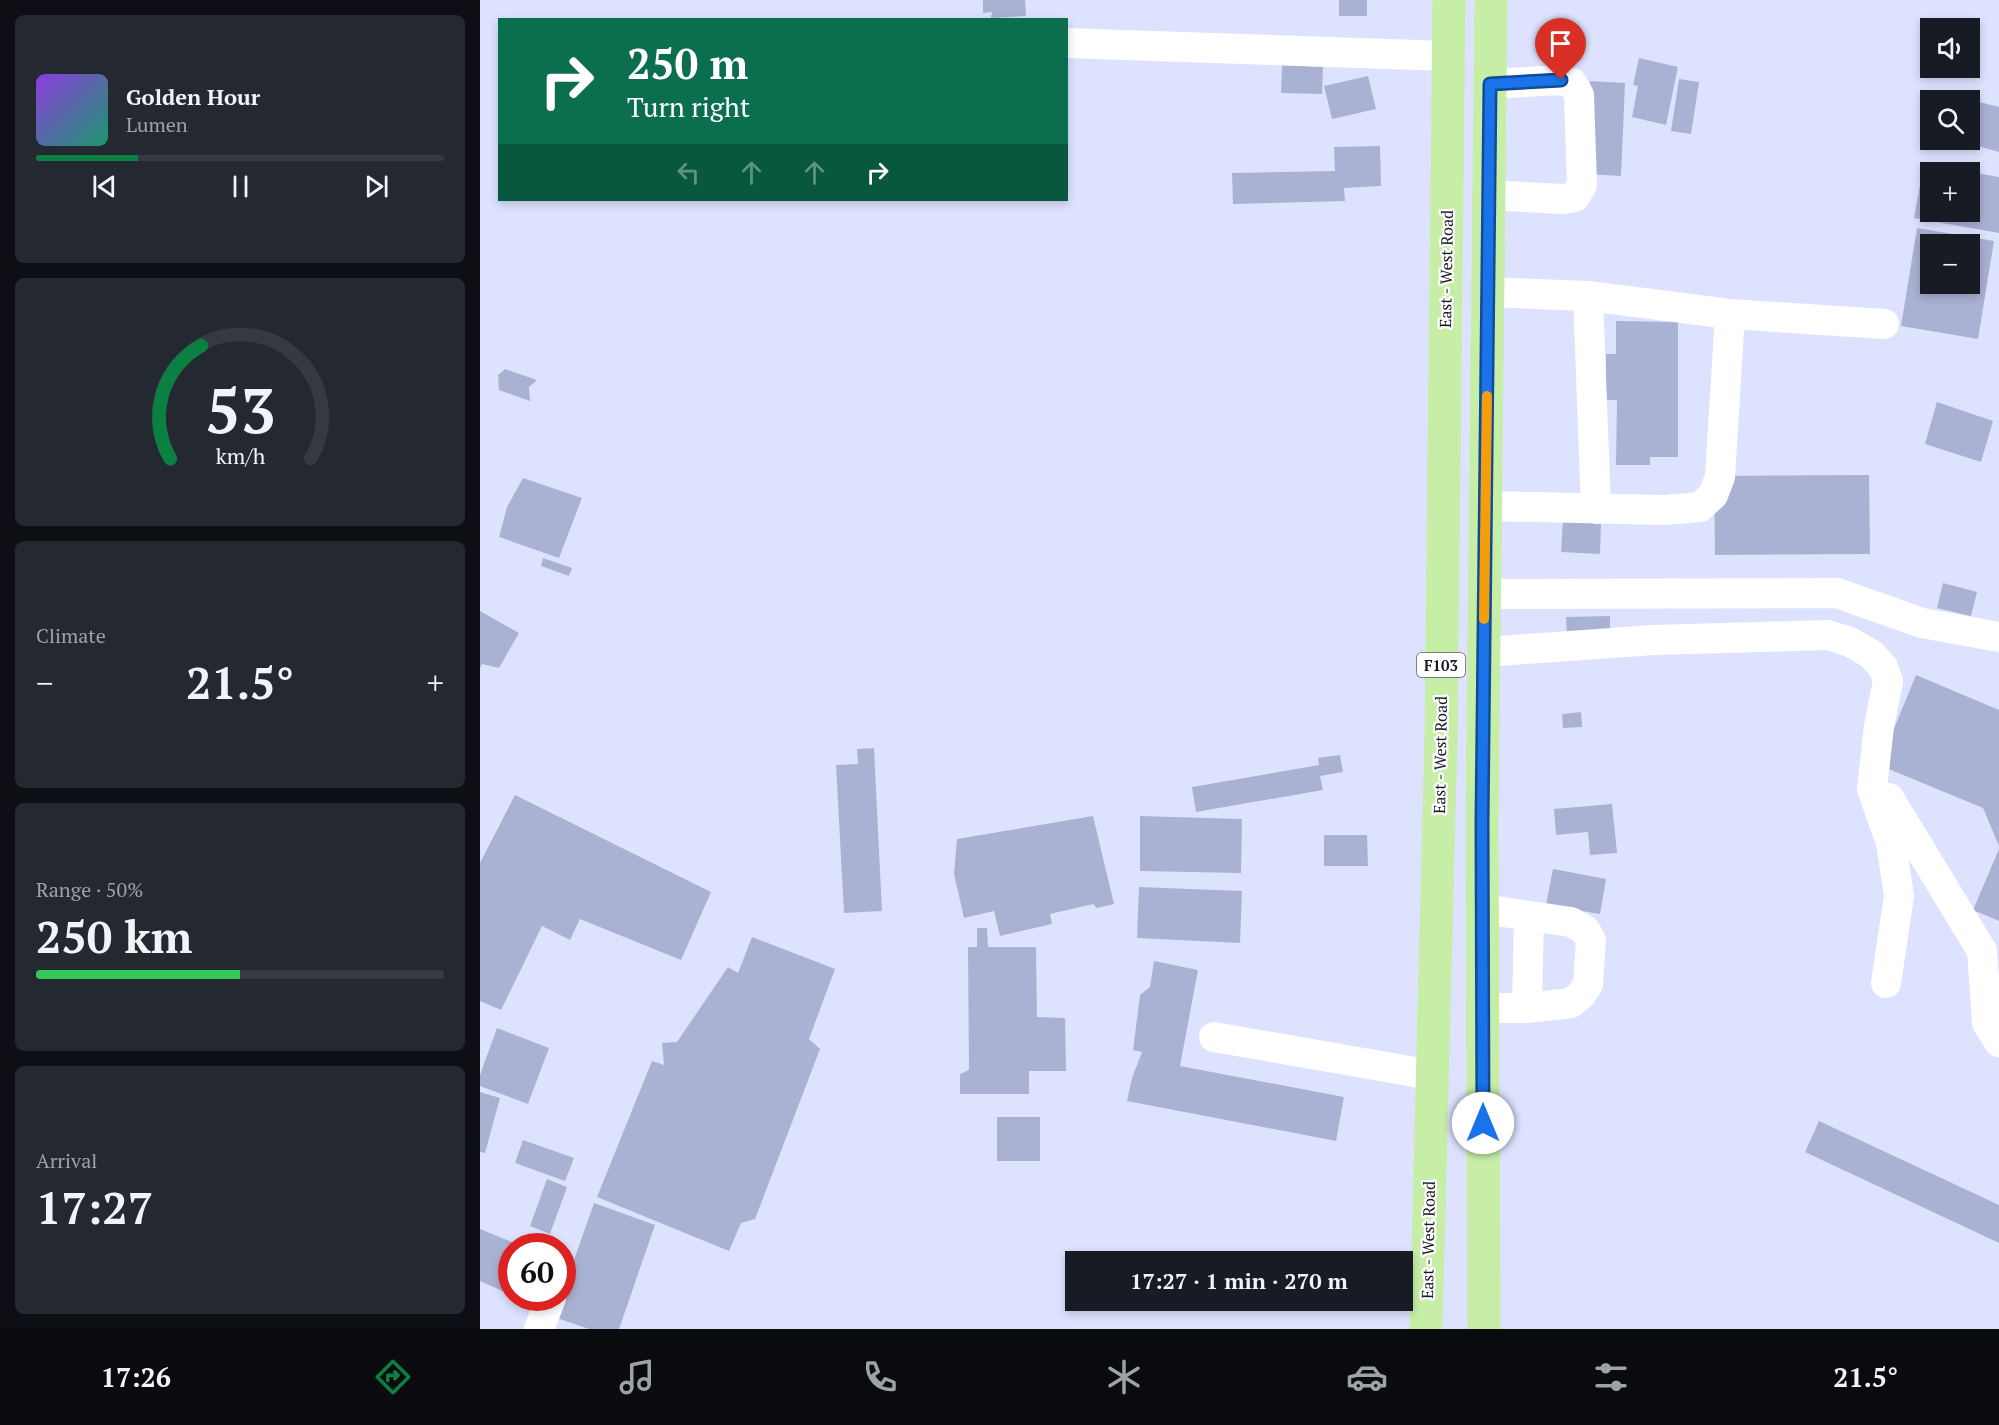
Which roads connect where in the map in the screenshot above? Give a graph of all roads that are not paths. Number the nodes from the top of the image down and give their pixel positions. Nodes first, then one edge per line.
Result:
1 (1449, 0) edge
2 (1491, 0) edge
3 (1068, 43) edge
4 (1448, 56) junction
5 (1490, 84) junction
6 (1488, 195) junction
7 (1488, 292) junction
8 (1588, 296) junction
9 (1730, 314) junction
10 (1884, 324) dead end
11 (1486, 506) junction
12 (1596, 509) junction
13 (1485, 594) junction
14 (1999, 637) edge
15 (1484, 652) junction
16 (1874, 773) junction
17 (1483, 909) junction
18 (1529, 916) junction
19 (1886, 983) dead end
20 (1483, 1008) junction
21 (1527, 1008) junction
22 (1214, 1037) dead end
23 (1999, 1042) edge
24 (1432, 1075) junction
25 (546, 1311) edge
26 (539, 1329) edge
27 (1426, 1329) edge
28 (1484, 1329) edge

1 - 4 main road, East - West Road / F103
2 - 5 main road, F103
3 - 4 street
4 - 24 main road, East - West Road / F103
5 - 6 main road, F103
5 - 6 street
6 - 7 main road, F103
7 - 8 street
7 - 11 main road, F103
8 - 9 street
8 - 12 street
9 - 10 street
9 - 12 street
11 - 12 street
11 - 13 main road, F103
13 - 14 street
13 - 15 main road, F103
15 - 16 street
15 - 17 main road, F103
16 - 19 street
16 - 23 street
17 - 18 street
17 - 20 main road, F103
18 - 21 street
18 - 21 street
20 - 21 street
20 - 28 main road, F103
22 - 24 street
24 - 27 main road, East - West Road / F103
25 - 26 street

